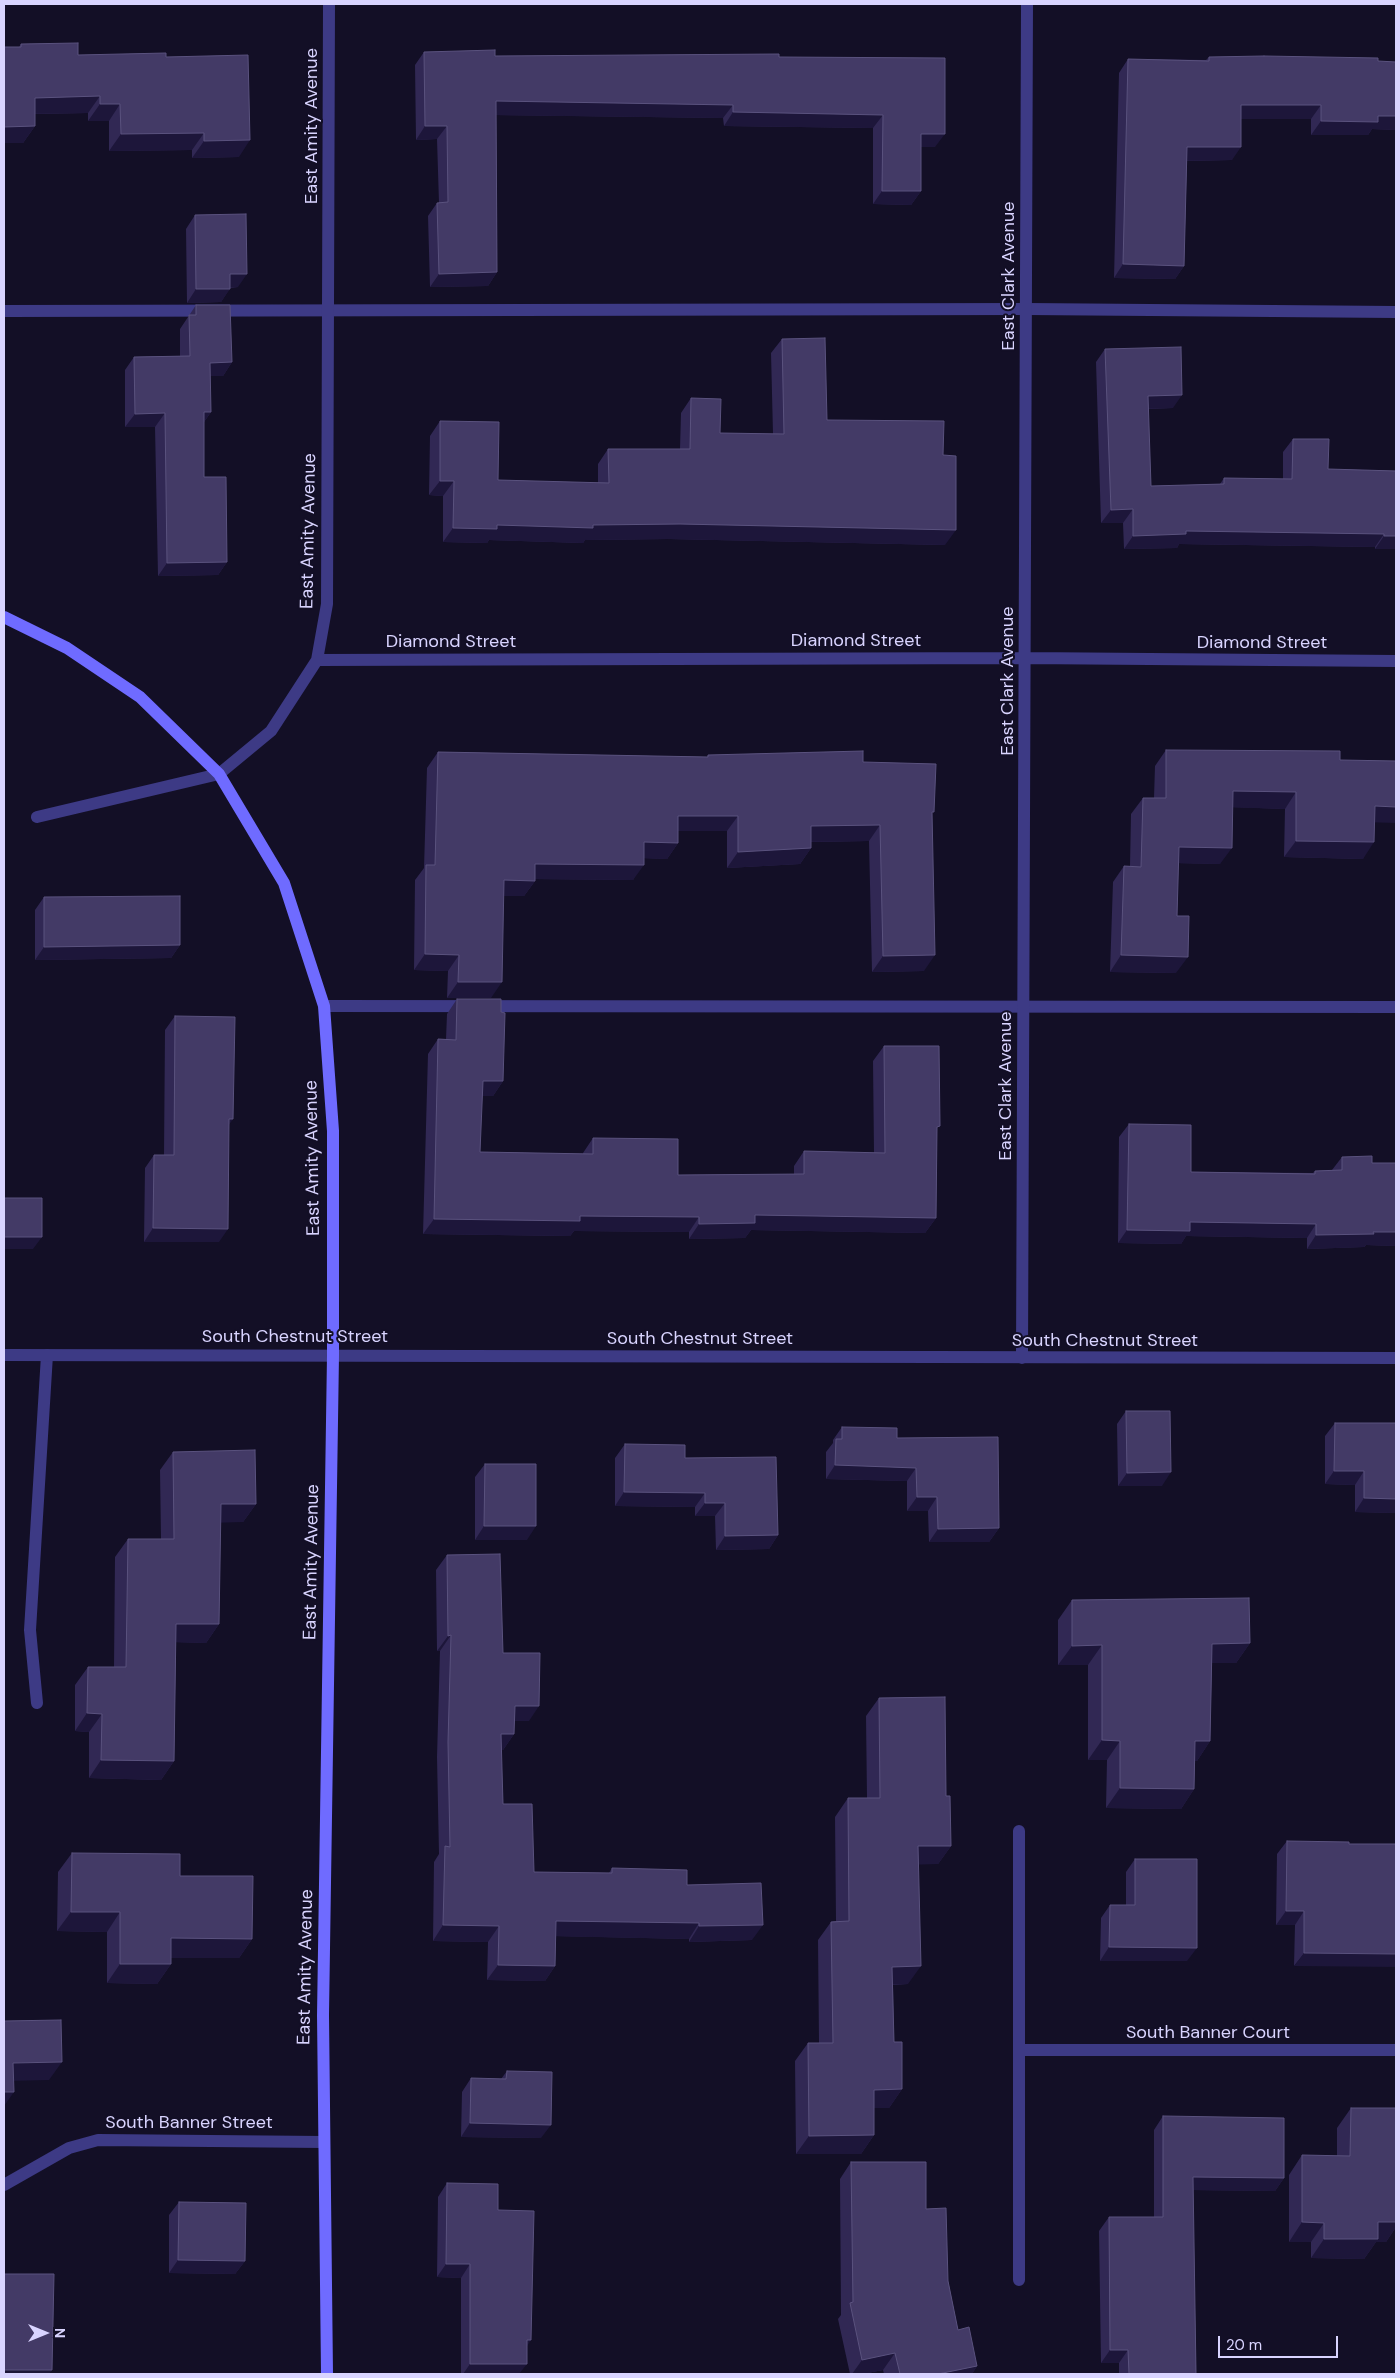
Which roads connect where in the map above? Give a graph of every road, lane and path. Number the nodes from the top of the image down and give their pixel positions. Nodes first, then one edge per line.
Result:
1 (329, 4) edge
2 (1027, 4) edge
3 (329, 309) junction
4 (1027, 309) junction
5 (4, 311) edge
6 (1396, 312) edge
7 (4, 617) edge
8 (1026, 658) junction
9 (317, 660) junction
10 (1396, 661) edge
11 (219, 774) junction
12 (37, 817) dead end
13 (324, 1006) junction
14 (1396, 1007) edge
15 (1024, 1008) junction
16 (4, 1355) edge
17 (47, 1355) junction
18 (333, 1355) junction
19 (1022, 1358) junction
20 (1396, 1358) edge
21 (37, 1703) dead end
22 (1019, 1831) dead end
23 (1019, 2050) junction
24 (1396, 2050) edge
25 (324, 2142) junction
26 (4, 2185) edge
27 (1019, 2280) dead end
28 (327, 2374) edge

1 - 3 street, East Amity Avenue
2 - 4 street, East Clark Avenue
3 - 4 street
3 - 5 street
3 - 9 street, East Amity Avenue
4 - 6 street
4 - 8 street, East Clark Avenue
7 - 11 main road
8 - 9 street, Diamond Street
8 - 10 street, Diamond Street
8 - 15 street, East Clark Avenue
9 - 11 street, East Amity Avenue
11 - 12 street
11 - 13 main road, East Amity Avenue
13 - 15 street
13 - 18 main road, East Amity Avenue
14 - 15 street
15 - 19 street, East Clark Avenue
16 - 17 street, South Chestnut Street
17 - 18 street, South Chestnut Street
17 - 21 street
18 - 19 street, South Chestnut Street
18 - 25 main road, East Amity Avenue
19 - 20 street, South Chestnut Street
22 - 23 street
23 - 24 street, South Banner Court
23 - 27 street
25 - 26 street, South Banner Street
25 - 28 main road, East Amity Avenue

